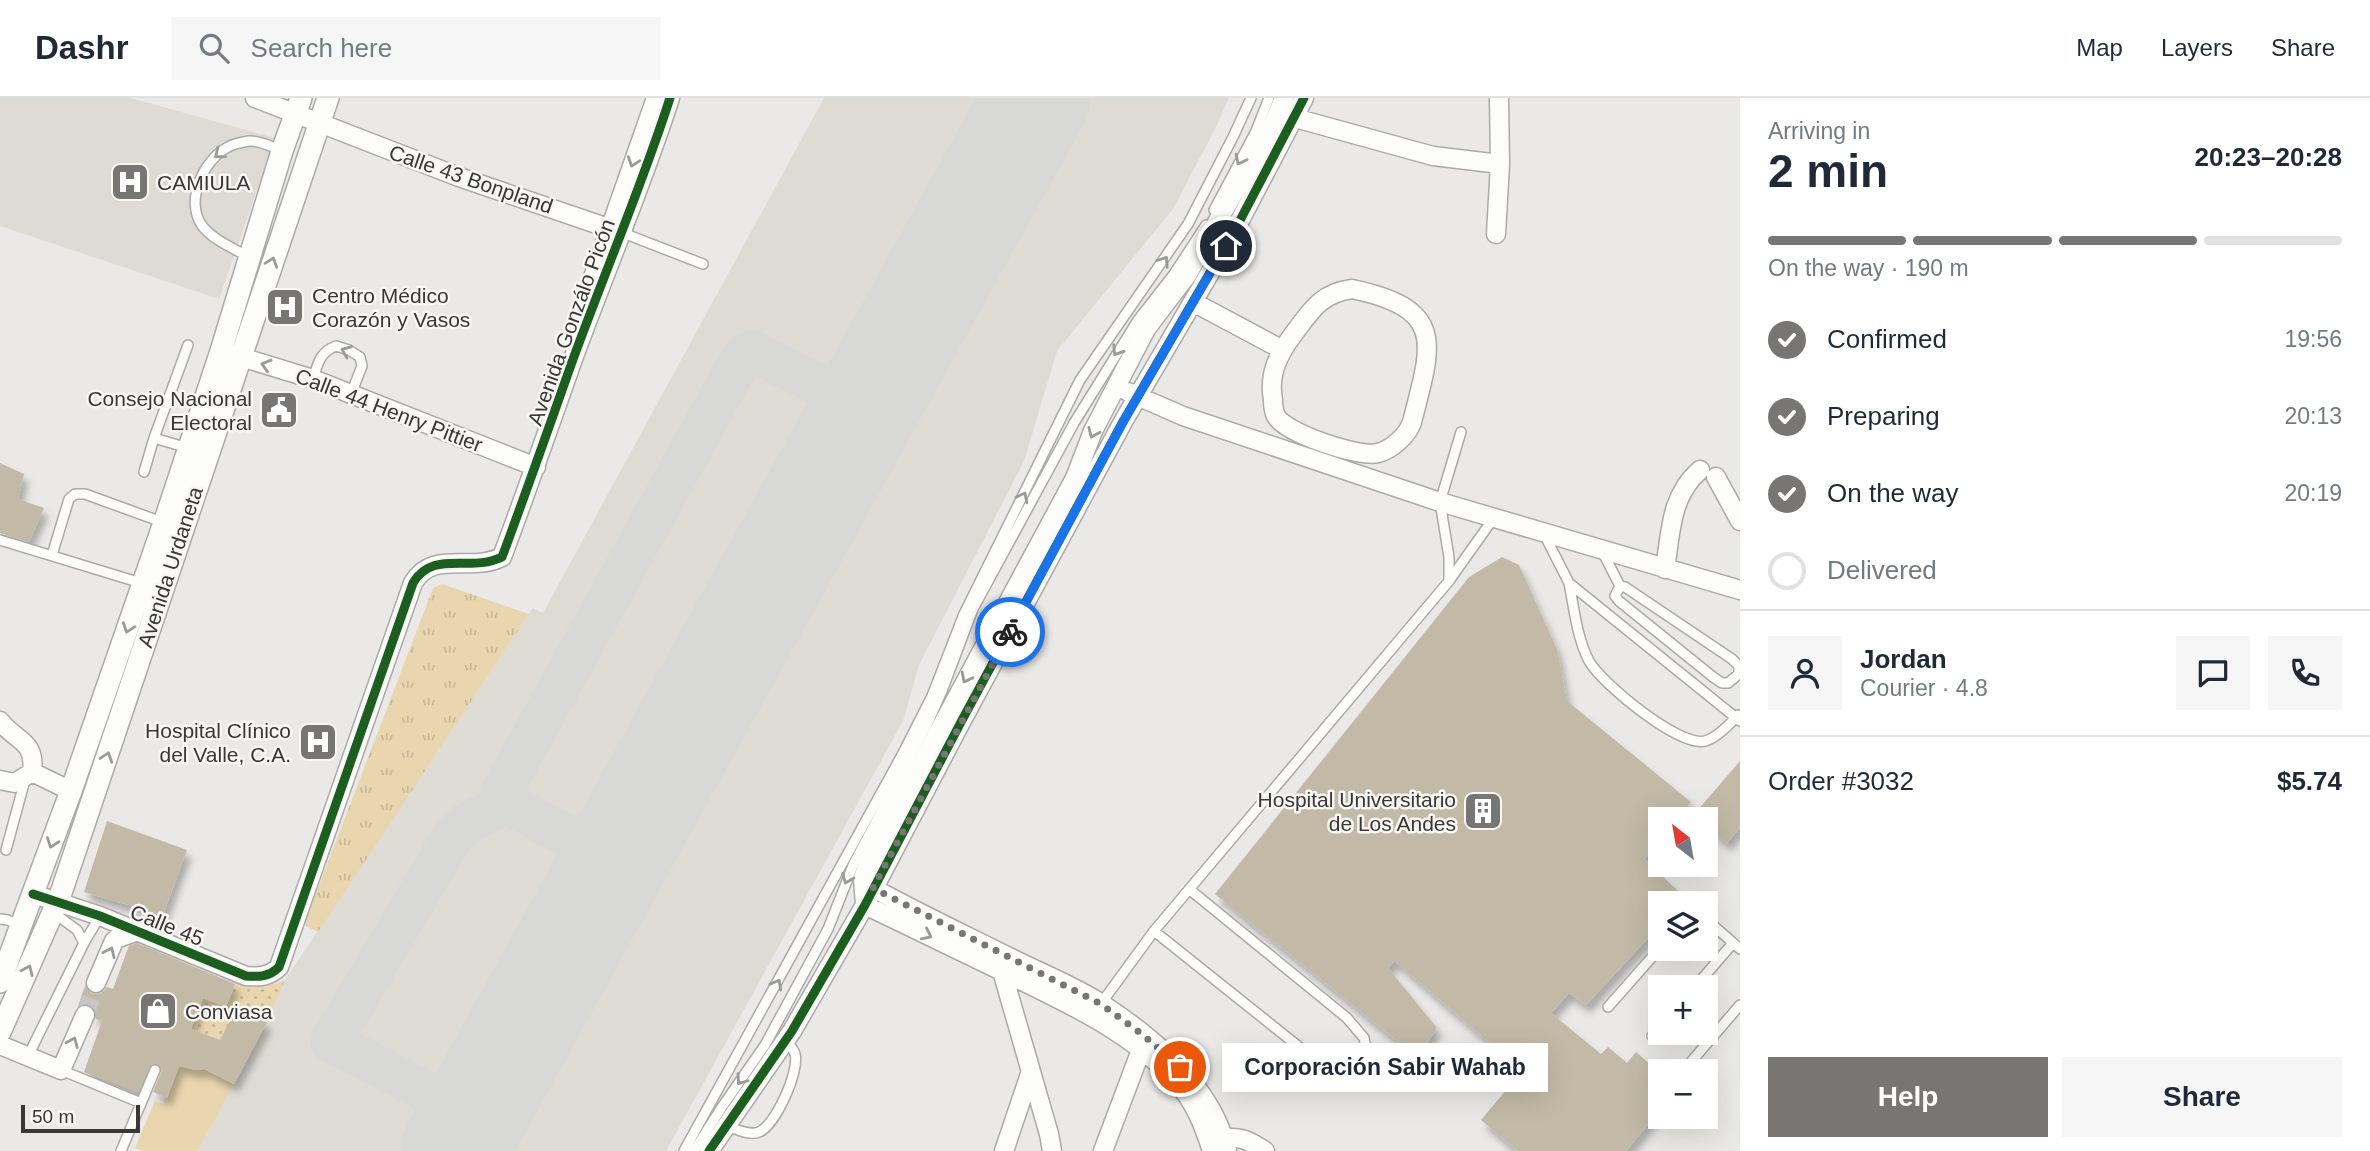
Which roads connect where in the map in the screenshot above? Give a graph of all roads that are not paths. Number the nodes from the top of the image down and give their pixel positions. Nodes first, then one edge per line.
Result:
1 (256, 98) edge
2 (328, 98) edge
3 (656, 98) edge
4 (670, 98) edge
5 (1251, 98) edge
6 (1269, 98) edge
7 (1284, 98) edge
8 (1304, 98) edge
9 (1499, 98) edge
10 (299, 105) edge
11 (1296, 118) junction
12 (320, 123) junction
13 (282, 151) junction
14 (1500, 164) junction
15 (617, 230) junction
16 (1496, 234) dead end
17 (249, 257) junction
18 (703, 264) dead end
19 (1193, 302) junction
20 (188, 345) dead end
21 (1281, 349) junction
22 (231, 354) junction
23 (313, 379) junction
24 (1116, 386) junction
25 (351, 394) junction
26 (1139, 397) junction
27 (1461, 432) dead end
28 (154, 438) junction
29 (189, 449) junction
30 (532, 465) junction
31 (144, 472) dead end
32 (1440, 502) junction
33 (1493, 519) junction
34 (1740, 521) edge
35 (164, 523) junction
36 (1544, 534) junction
37 (0, 540) edge
38 (1602, 551) junction
39 (52, 555) junction
40 (1665, 569) junction
41 (1448, 581) junction
42 (1569, 583) junction
43 (143, 584) junction
44 (1620, 586) junction
45 (1740, 590) edge
46 (1739, 717) edge
47 (3, 730) edge
48 (29, 775) junction
49 (0, 780) edge
50 (71, 791) junction
51 (6, 850) dead end
52 (873, 888) junction
53 (1189, 889) junction
54 (33, 894) junction
55 (866, 905) junction
56 (54, 907) junction
57 (100, 916) junction
58 (0, 919) edge
59 (22, 927) junction
60 (1718, 929) edge
61 (1154, 931) junction
62 (135, 932) junction
63 (84, 943) junction
64 (1737, 946) edge
65 (1649, 961) edge
66 (1003, 971) junction
67 (2, 973) edge
68 (265, 975) joint
69 (1707, 975) edge
70 (96, 983) tunnel mouth
71 (1740, 1005) edge
72 (1608, 1007) dead end
73 (1097, 1010) junction
74 (85, 1015) tunnel mouth
75 (0, 1032) edge
76 (786, 1041) junction
77 (1142, 1043) junction
78 (0, 1045) edge
79 (28, 1056) junction
80 (1693, 1059) edge
81 (61, 1070) junction
82 (155, 1070) dead end
83 (1031, 1074) junction
84 (141, 1103) junction
85 (727, 1126) junction
86 (1221, 1147) edge
87 (121, 1151) edge
88 (684, 1151) edge
89 (694, 1151) edge
90 (709, 1151) edge
91 (1004, 1151) edge
92 (1052, 1151) edge
93 (1103, 1151) edge
94 (1265, 1151) edge

1 - 10 street, Calle 43 Bonpland
2 - 12 street, Avenida Urdaneta
3 -> 15 street, Avenida Gonzálo Picón
4 - 15 street, Avenida Gonzálo Picón
88 -> 5 lane
6 -> 89 lane
7 - 24 street
8 - 11 street
9 - 14 street
10 - 12 street, Calle 43 Bonpland
10 - 13 street, Avenida Urdaneta
11 - 14 street
11 - 19 street
12 - 15 street, Calle 43 Bonpland
22 -> 12 street, Avenida Urdaneta
13 - 17 street, Avenida Urdaneta
13 -> 17 lane
14 - 16 street
15 - 18 lane
15 - 30 street, Avenida Gonzálo Picón
17 - 22 street, Avenida Urdaneta
19 - 21 street
19 - 26 street
20 - 28 lane
21 - 21 street
23 -> 22 street, Calle 44 Henry Pittier
22 - 29 street, Avenida Urdaneta
56 -> 22 street, Avenida Urdaneta
23 - 25 street, Calle 44 Henry Pittier
25 -> 23 lane
24 - 26 street
24 -> 55 street
25 - 30 street, Calle 44 Henry Pittier
26 - 32 street
26 - 52 street
27 - 32 lane
28 - 29 lane
28 - 31 lane
29 - 35 street, Avenida Urdaneta
30 - 68 street, Avenida Gonzálo Picón
32 - 33 street
32 - 41 lane
33 - 36 street
33 - 41 lane
34 - 40 street
35 - 39 lane
35 - 43 street, Avenida Urdaneta
36 - 38 street
36 - 42 lane
37 - 39 lane
38 - 40 street
38 - 44 lane
39 - 43 lane
40 - 45 street
41 - 53 lane
42 - 46 lane
42 - 46 lane
43 -> 50 street, Avenida Urdaneta
44 - 44 lane
47 - 48 street
48 - 49 street
48 - 50 street
48 - 51 lane
50 -> 54 street, Avenida Urdaneta
52 - 55 street
52 - 73 street
53 - 61 lane
53 - 61 lane
54 - 56 street, Calle 45
54 - 59 street, Avenida Urdaneta
55 -> 66 street
55 - 76 street
56 - 57 street, Calle 45
56 - 63 lane
75 -> 56 street, Avenida Urdaneta
57 - 62 street, Calle 45
57 - 63 lane
58 - 59 lane
59 - 67 street, Avenida Urdaneta
60 - 64 lane
61 - 73 lane
62 - 68 street, Calle 45
70 -> 62 street
63 - 79 lane
64 - 69 lane
65 - 72 lane
66 - 73 street
66 - 83 street
71 - 80 lane
73 - 77 street
81 -> 74 street
76 - 85 street
76 - 85 lane
77 - 86 street
77 - 93 street
78 - 79 street
79 - 81 street
81 - 84 lane
82 - 84 lane
83 - 91 street
83 - 92 street
84 - 87 lane
85 - 90 street
86 - 94 street

